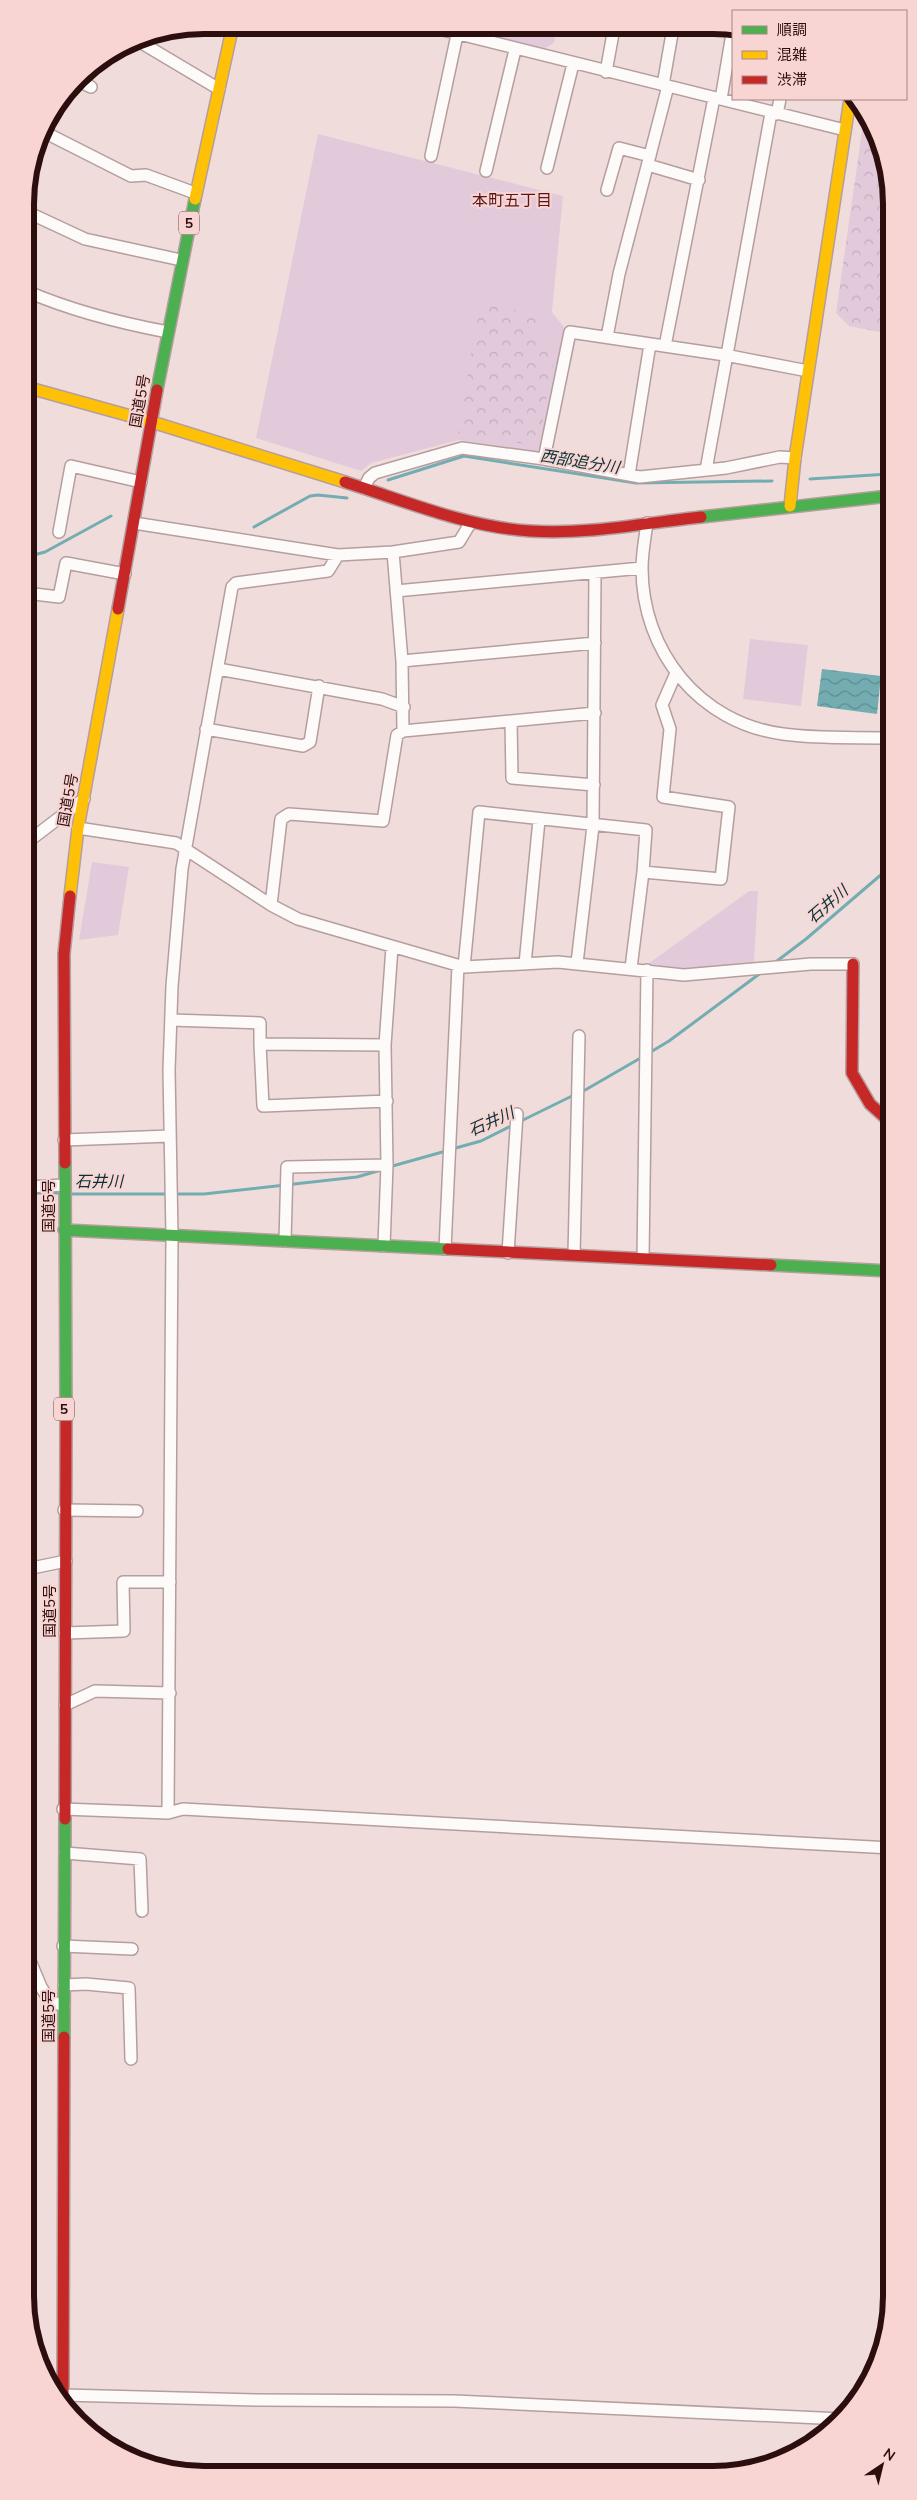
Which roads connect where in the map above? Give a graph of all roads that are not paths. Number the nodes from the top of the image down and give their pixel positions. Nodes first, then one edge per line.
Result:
1 (231, 34) edge
2 (454, 34) edge
3 (613, 34) edge
4 (672, 34) edge
5 (457, 35) junction
6 (732, 35) edge
7 (145, 45) edge
8 (515, 50) junction
9 (572, 64) junction
10 (606, 72) junction
11 (85, 84) edge
12 (665, 86) junction
13 (91, 87) dead end
14 (219, 89) junction
15 (718, 99) junction
16 (780, 100) edge
17 (849, 102) edge
18 (774, 113) junction
19 (845, 130) junction
20 (49, 134) edge
21 (431, 156) dead end
22 (649, 161) junction
23 (547, 168) dead end
24 (486, 171) dead end
25 (699, 180) junction
26 (607, 190) dead end
27 (195, 192) junction
28 (34, 215) edge
29 (181, 260) junction
30 (34, 295) edge
31 (168, 332) junction
32 (607, 337) junction
33 (650, 344) junction
34 (664, 346) junction
35 (725, 356) junction
36 (808, 371) junction
37 (34, 390) edge
38 (152, 422) junction
39 (544, 458) junction
40 (795, 458) junction
41 (706, 470) junction
42 (629, 475) junction
43 (141, 482) junction
44 (364, 488) junction
45 (883, 497) edge
46 (790, 506) junction
47 (470, 522) junction
48 (134, 523) junction
49 (646, 523) junction
50 (59, 532) dead end
51 (393, 552) junction
52 (338, 555) junction
53 (642, 568) junction
54 (596, 573) junction
55 (124, 574) junction
56 (396, 591) junction
57 (34, 593) edge
58 (595, 644) junction
59 (402, 661) junction
60 (218, 669) junction
61 (676, 673) junction
62 (319, 686) junction
63 (404, 707) junction
64 (594, 713) junction
65 (511, 720) junction
66 (206, 729) junction
67 (403, 731) junction
68 (883, 738) edge
69 (594, 784) junction
70 (84, 798) junction
71 (539, 820) junction
72 (593, 826) junction
73 (78, 828) junction
74 (34, 837) edge
75 (185, 847) junction
76 (643, 872) junction
77 (271, 905) junction
78 (392, 947) junction
79 (577, 963) junction
80 (525, 964) junction
81 (853, 964) joint
82 (461, 966) junction
83 (631, 968) junction
84 (646, 970) junction
85 (170, 1020) junction
86 (579, 1036) dead end
87 (260, 1044) junction
88 (386, 1044) junction
89 (387, 1101) junction
90 (517, 1114) dead end
91 (883, 1116) edge
92 (170, 1136) junction
93 (64, 1140) junction
94 (387, 1165) junction
95 (64, 1185) junction
96 (34, 1187) edge
97 (64, 1230) junction
98 (172, 1236) junction
99 (285, 1241) junction
100 (384, 1246) junction
101 (445, 1250) junction
102 (508, 1253) junction
103 (574, 1255) junction
104 (643, 1258) junction
105 (883, 1271) edge
106 (64, 1510) junction
107 (137, 1511) dead end
108 (66, 1562) junction
109 (34, 1569) edge
110 (170, 1582) junction
111 (65, 1633) junction
112 (170, 1693) junction
113 (65, 1705) junction
114 (64, 1808) junction
115 (168, 1813) junction
116 (883, 1848) edge
117 (65, 1853) junction
118 (142, 1911) dead end
119 (63, 1946) junction
120 (132, 1949) dead end
121 (34, 1970) edge
122 (64, 1985) junction
123 (64, 2006) junction
124 (131, 2059) dead end
125 (57, 2382) edge
126 (62, 2382) junction
127 (63, 2392) edge
128 (68, 2399) edge
129 (831, 2418) edge

1 - 14 main road, 国道5号 / 5
2 - 5 street
3 - 10 street
4 - 12 street
5 - 8 street
5 - 21 street
6 - 15 street
7 - 14 street
8 - 9 street
8 - 24 street
9 - 10 street
9 - 23 street
10 - 12 street
11 - 13 street
12 - 15 street
12 - 22 street
14 - 27 main road, 国道5号 / 5
15 - 18 street
15 - 25 street
16 - 18 street
17 - 19 main road
18 - 19 street
18 - 35 street
19 - 36 main road
20 - 27 street
22 - 25 street
22 - 26 street
22 - 32 street
25 - 34 street
27 - 29 main road, 国道5号 / 5
28 - 29 street
29 - 31 main road, 国道5号 / 5
30 - 31 street
31 - 38 main road, 国道5号 / 5
32 - 33 street
32 - 39 street
33 - 34 street
33 - 42 street
34 - 35 street
35 - 36 street
35 - 41 street
36 - 40 main road
37 - 38 main road
38 - 43 main road, 国道5号 / 5
38 - 44 main road
39 - 42 street
39 - 44 street
40 - 41 street
40 - 46 main road
41 - 42 street
43 - 48 main road, 国道5号 / 5
43 - 50 street
44 - 47 main road
45 - 46 main road
46 - 49 main road
47 - 49 main road
47 - 51 street
48 - 52 street
48 - 55 main road, 国道5号 / 5
49 - 53 street
51 - 52 street
51 - 56 street
52 - 60 street
53 - 54 street
53 - 61 street
54 - 56 street
54 - 58 street
55 - 57 street
55 - 70 main road, 国道5号 / 5
56 - 59 street
58 - 59 street
58 - 64 street
59 - 63 street
60 - 62 street
60 - 66 street
61 - 68 street
61 - 76 street
62 - 63 street
62 - 66 street
63 - 67 street
64 - 65 street
64 - 69 street
65 - 67 street
65 - 69 street
66 - 75 street
67 - 77 street
69 - 72 street
70 - 73 main road, 国道5号 / 5
70 - 74 street
71 - 72 street
71 - 80 street
71 - 82 street
72 - 76 street
72 - 79 street
73 - 75 street
73 - 93 main road, 国道5号 / 5
75 - 77 street
75 - 85 street
76 - 83 street
77 - 78 street
78 - 82 street
78 - 88 street
79 - 80 street
79 - 83 street
80 - 82 street
81 - 84 street
81 - 91 main road
82 - 101 street
83 - 84 street
84 - 104 street
85 - 87 street
85 - 92 street
86 - 103 street
87 - 88 street
87 - 89 street
88 - 89 street
89 - 94 street
90 - 102 street
92 - 93 street
92 - 98 street
93 - 95 main road, 国道5号 / 5
94 - 99 street
94 - 100 street
95 - 96 street
95 - 97 main road, 国道5号 / 5
97 - 98 main road
97 - 106 main road, 国道5号 / 5
98 - 99 main road
98 - 110 street
99 - 100 main road
100 - 101 main road
101 - 102 main road
102 - 103 main road
103 - 104 main road
104 - 105 main road
106 - 107 street
106 - 108 main road, 国道5号 / 5
108 - 109 street
108 - 111 main road, 国道5号 / 5
110 - 111 street
110 - 112 street
111 - 113 main road, 国道5号 / 5
112 - 113 street
112 - 115 street
113 - 114 main road, 国道5号 / 5
114 - 115 street
114 - 117 main road, 国道5号 / 5
115 - 116 street
117 - 118 street
117 - 119 main road, 国道5号 / 5
119 - 120 street
119 - 122 main road, 国道5号 / 5
121 - 123 street
122 - 123 main road, 国道5号 / 5
122 - 124 street
123 - 126 main road, 国道5号 / 5
125 - 126 street
126 - 127 main road, 国道5号 / 5
128 - 129 street

